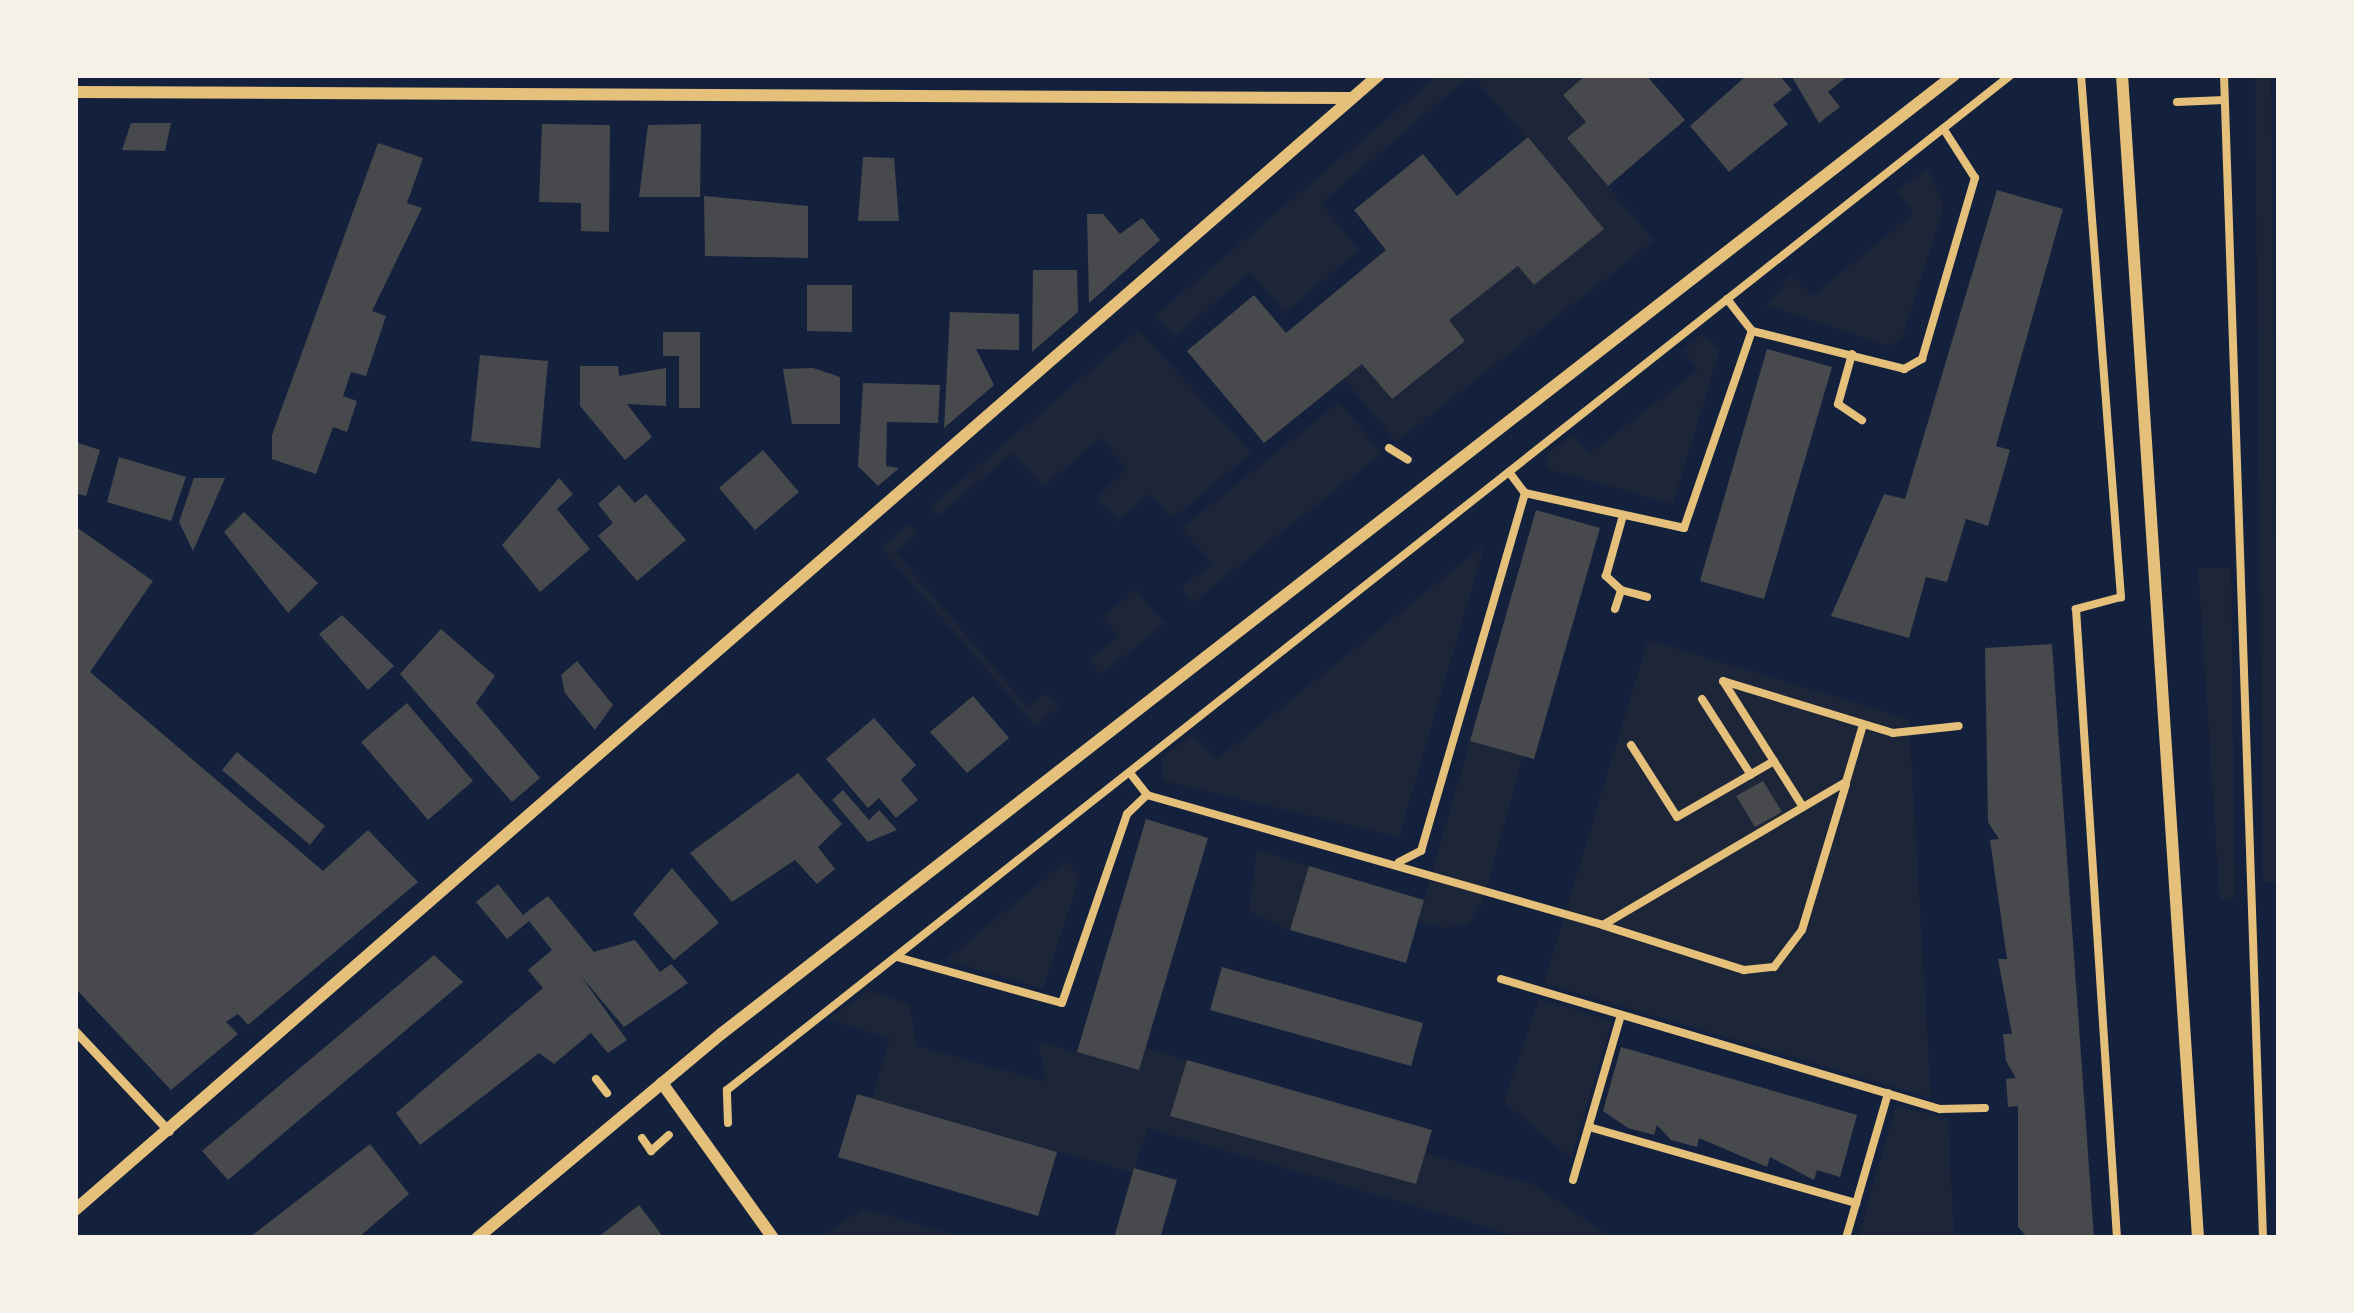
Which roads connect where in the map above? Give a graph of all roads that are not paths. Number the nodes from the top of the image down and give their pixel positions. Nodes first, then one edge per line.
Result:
1 (1379, 75) edge
2 (1954, 75) edge
3 (2122, 75) edge
4 (75, 92) edge
5 (1353, 98) junction
6 (75, 1031) edge
7 (662, 1083) junction
8 (169, 1131) junction
9 (75, 1210) edge
10 (476, 1238) edge
11 (773, 1238) edge
12 (2198, 1238) edge

1 - 5 street
2 - 7 street
3 - 12 street
4 - 5 street
5 - 8 street
6 - 8 lane
7 - 10 street
7 - 11 street
8 - 9 street

